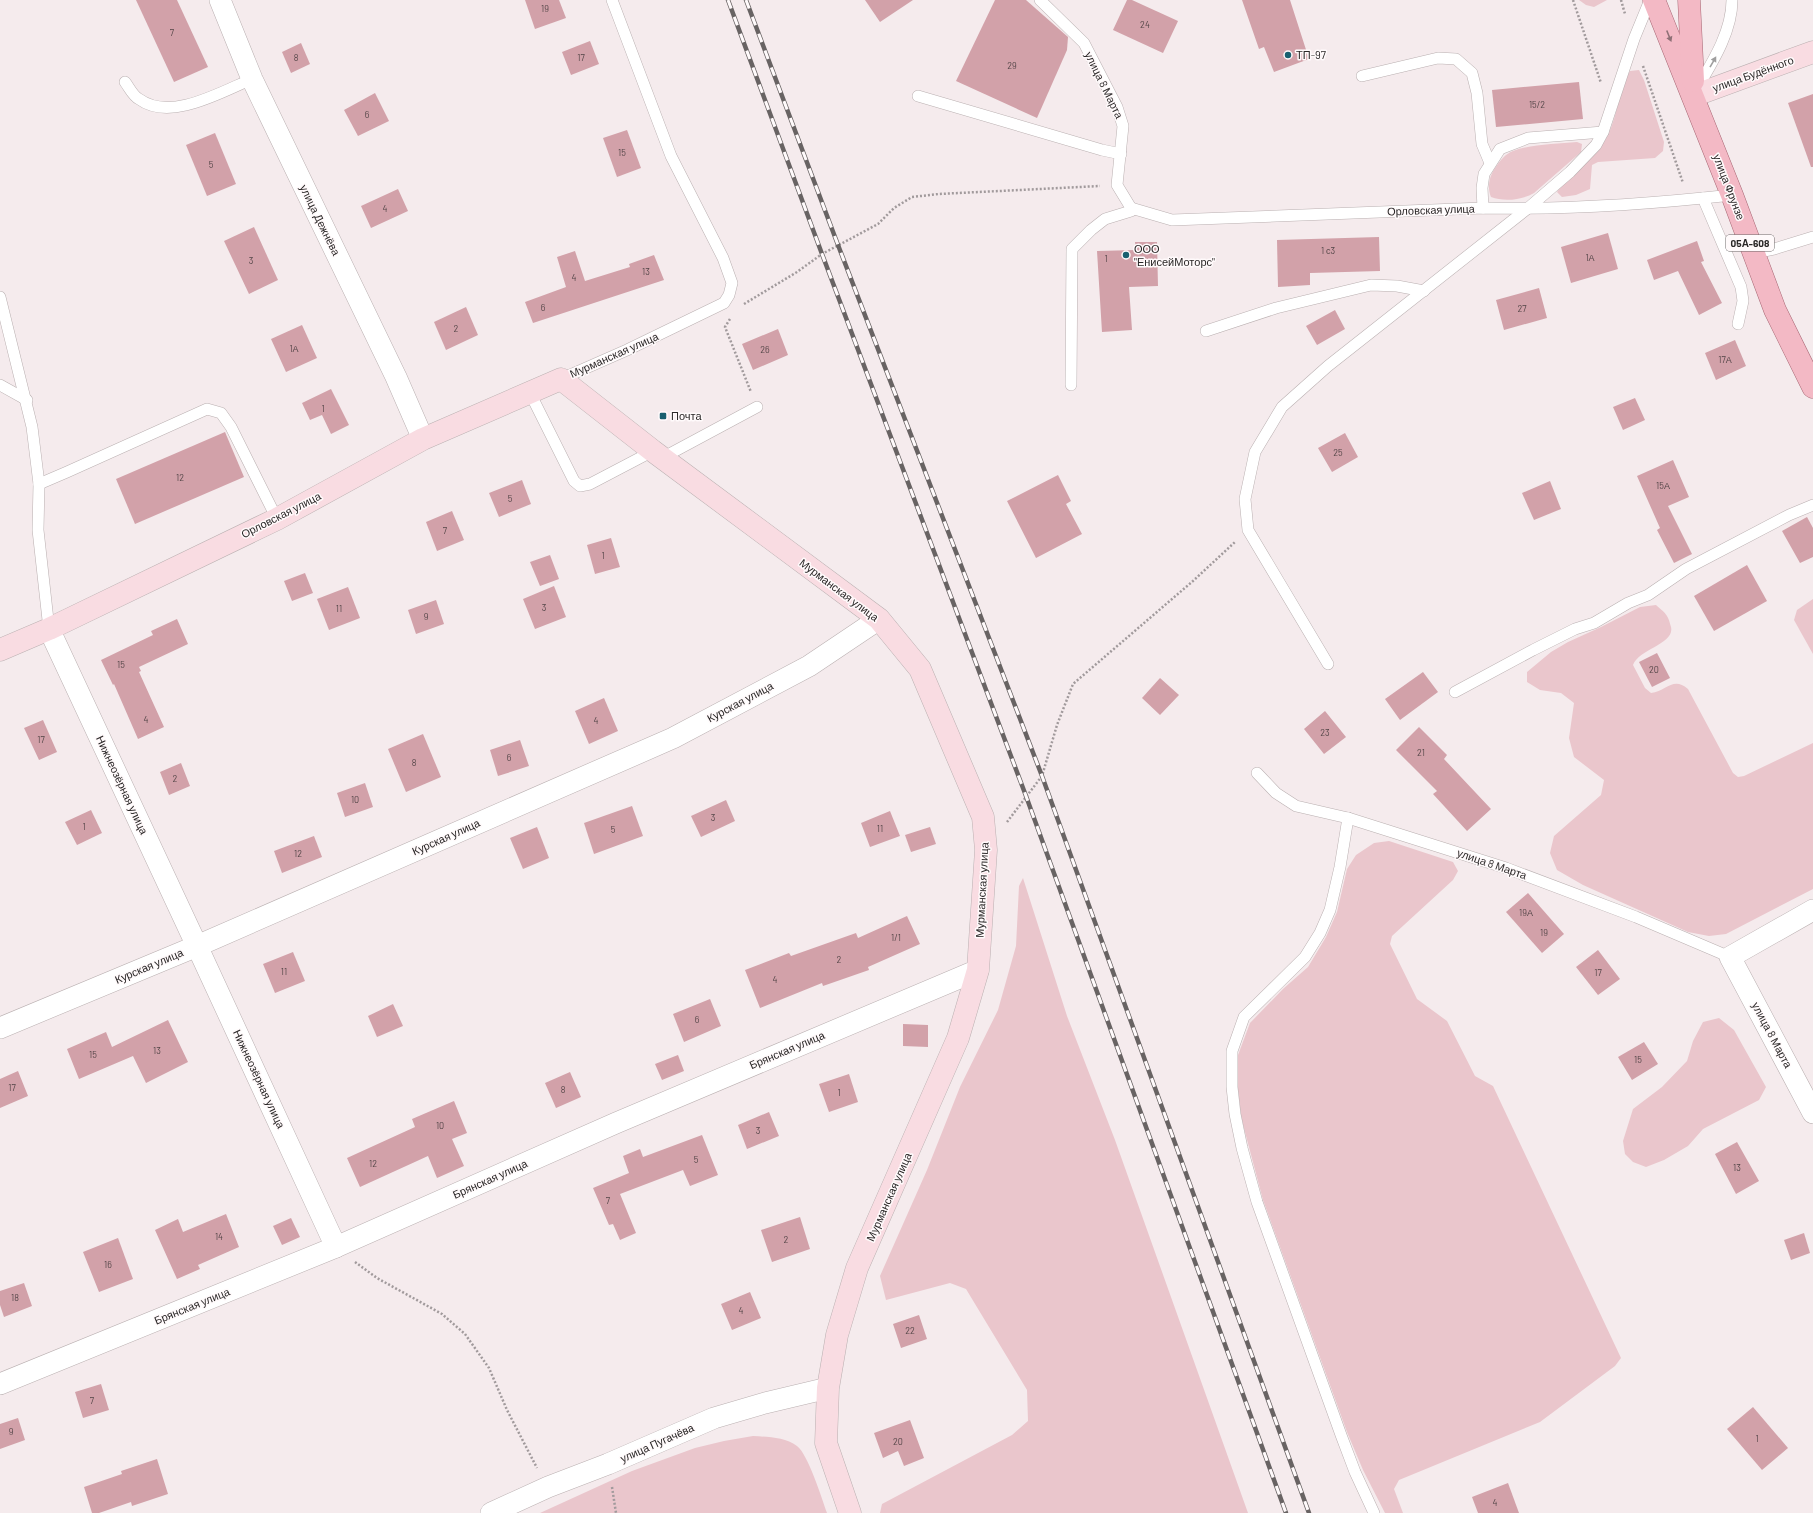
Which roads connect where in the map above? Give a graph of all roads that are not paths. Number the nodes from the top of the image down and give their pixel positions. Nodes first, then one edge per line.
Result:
1 (220, 0) edge
2 (612, 0) edge
3 (1040, 0) edge
4 (1650, 0) edge
5 (1654, 0) edge
6 (1689, 0) edge
7 (1732, 0) edge
8 (1813, 52) edge
9 (1362, 76) dead end
10 (252, 79) junction
11 (125, 82) dead end
12 (918, 96) dead end
13 (1693, 96) junction
14 (1603, 132) junction
15 (1121, 154) junction
16 (1490, 163) junction
17 (1732, 195) junction
18 (1703, 198) junction
19 (1131, 208) junction
20 (1483, 208) junction
21 (1528, 209) junction
22 (1813, 237) edge
23 (1754, 253) junction
24 (1424, 291) junction
25 (0, 297) edge
26 (1738, 324) dead end
27 (1206, 331) dead end
28 (1806, 358) edge
29 (561, 379) junction
30 (1071, 384) dead end
31 (0, 385) edge
32 (1813, 387) edge
33 (530, 393) junction
34 (27, 400) junction
35 (757, 407) road end
36 (423, 439) junction
37 (657, 454) junction
38 (39, 484) junction
39 (1813, 504) edge
40 (277, 519) junction
41 (879, 619) junction
42 (49, 629) junction
43 (0, 650) edge
44 (1328, 664) dead end
45 (1455, 692) dead end
46 (1257, 773) dead end
47 (1348, 818) junction
48 (1813, 910) edge
49 (197, 946) junction
50 (1730, 957) junction
51 (978, 970) junction
52 (0, 1028) edge
53 (1813, 1113) edge
54 (336, 1247) junction
55 (0, 1384) edge
56 (828, 1388) junction
57 (491, 1513) edge
58 (850, 1513) edge
59 (1374, 1513) edge

1 - 10 street, улица Дежнёва
2 - 29 lane, Мурманская улица
3 - 15 lane, улица 8 Марта
4 - 14 lane
5 -> 13 main road, улица Фрунзе / 05А-608
6 - 13 main road, улица Фрунзе / 05А-608
13 -> 7 lane
8 - 13 main road, улица Будённого
9 - 16 lane
10 - 11 lane
10 - 36 street, улица Дежнёва
12 - 15 lane
13 - 17 main road, улица Фрунзе / 05А-608
14 - 16 lane
14 - 21 lane
15 - 19 lane, улица 8 Марта
16 - 20 lane
17 - 18 lane, Орловская улица
17 - 23 main road, улица Фрунзе / 05А-608
18 - 21 lane, Орловская улица
18 - 26 lane
19 - 20 lane, Орловская улица
19 - 30 lane
20 - 21 lane, Орловская улица
21 - 24 lane
22 - 23 lane
23 - 28 main road, улица Фрунзе / 05А-608
24 - 27 lane
24 - 44 lane
25 - 34 lane, Нижнеозёрная улица
28 - 32 main road, улица Фрунзе / 05А-608
29 - 33 main road, Орловская улица
29 - 37 main road, Мурманская улица
31 - 34 lane
33 - 36 main road, Орловская улица
33 - 37 lane
34 - 38 lane, Нижнеозёрная улица
35 - 37 lane
36 - 40 main road, Орловская улица
37 - 41 main road, Мурманская улица
38 - 40 lane
38 - 42 lane, Нижнеозёрная улица
39 - 45 lane
40 - 42 main road, Орловская улица
41 - 49 street, Курская улица
41 - 51 main road, Мурманская улица
42 - 43 main road, Орловская улица
42 - 49 street, Нижнеозёрная улица
46 - 47 lane, улица 8 Марта
47 - 50 lane, улица 8 Марта
47 - 59 lane
48 - 50 street
49 - 52 street, Курская улица
49 - 54 street, Нижнеозёрная улица
50 - 53 street, улица 8 Марта
51 - 54 street, Брянская улица
51 - 56 main road, Мурманская улица
54 - 55 street, Брянская улица
56 - 57 street, улица Пугачёва
56 - 58 main road, Мурманская улица

